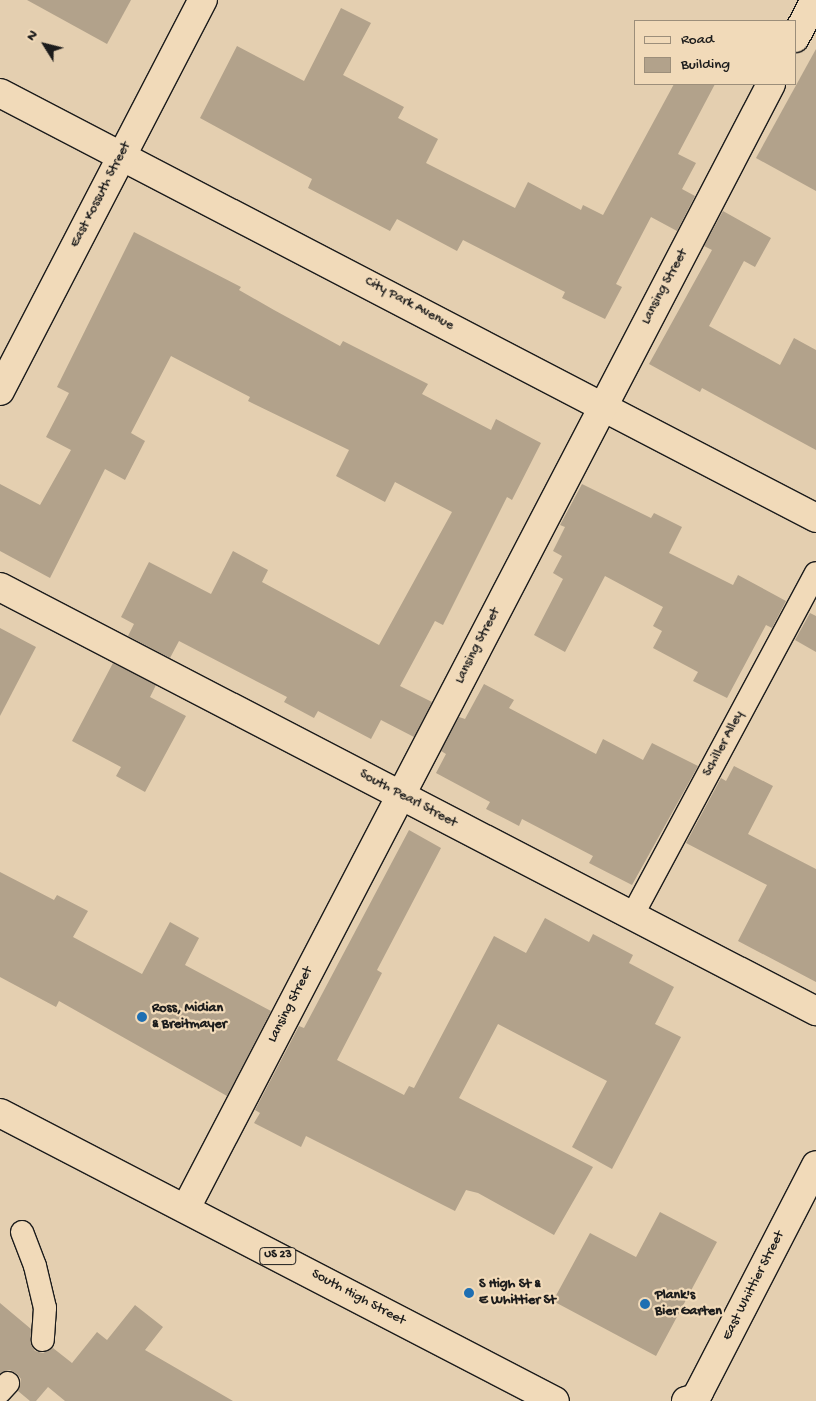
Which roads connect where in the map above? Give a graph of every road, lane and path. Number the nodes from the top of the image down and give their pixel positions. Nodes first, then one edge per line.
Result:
1 (203, 0) edge
2 (815, 0) edge
3 (796, 36) edge
4 (770, 85) edge
5 (0, 93) edge
6 (122, 156) junction
7 (0, 391) edge
8 (603, 406) junction
9 (816, 518) edge
10 (816, 573) edge
11 (0, 587) edge
12 (400, 795) junction
13 (632, 916) junction
14 (816, 1011) edge
15 (0, 1113) edge
16 (816, 1165) edge
17 (186, 1208) junction
18 (22, 1232) dead end
19 (42, 1340) dead end
20 (555, 1401) edge
21 (686, 1401) edge

1 - 6 street, East Kossuth Street
2 - 3 street
4 - 8 street, Lansing Street
5 - 6 street, City Park Avenue
6 - 7 street, East Kossuth Street
6 - 8 street, City Park Avenue
8 - 9 street, City Park Avenue
8 - 12 street, Lansing Street
10 - 13 lane, Schiller Alley
11 - 12 street, South Pearl Street
12 - 13 street, South Pearl Street
12 - 17 street, Lansing Street
13 - 14 street, South Pearl Street
15 - 17 street, South High Street / US 23
16 - 21 street, East Whittier Street
17 - 20 street, South High Street / US 23
18 - 19 lane

